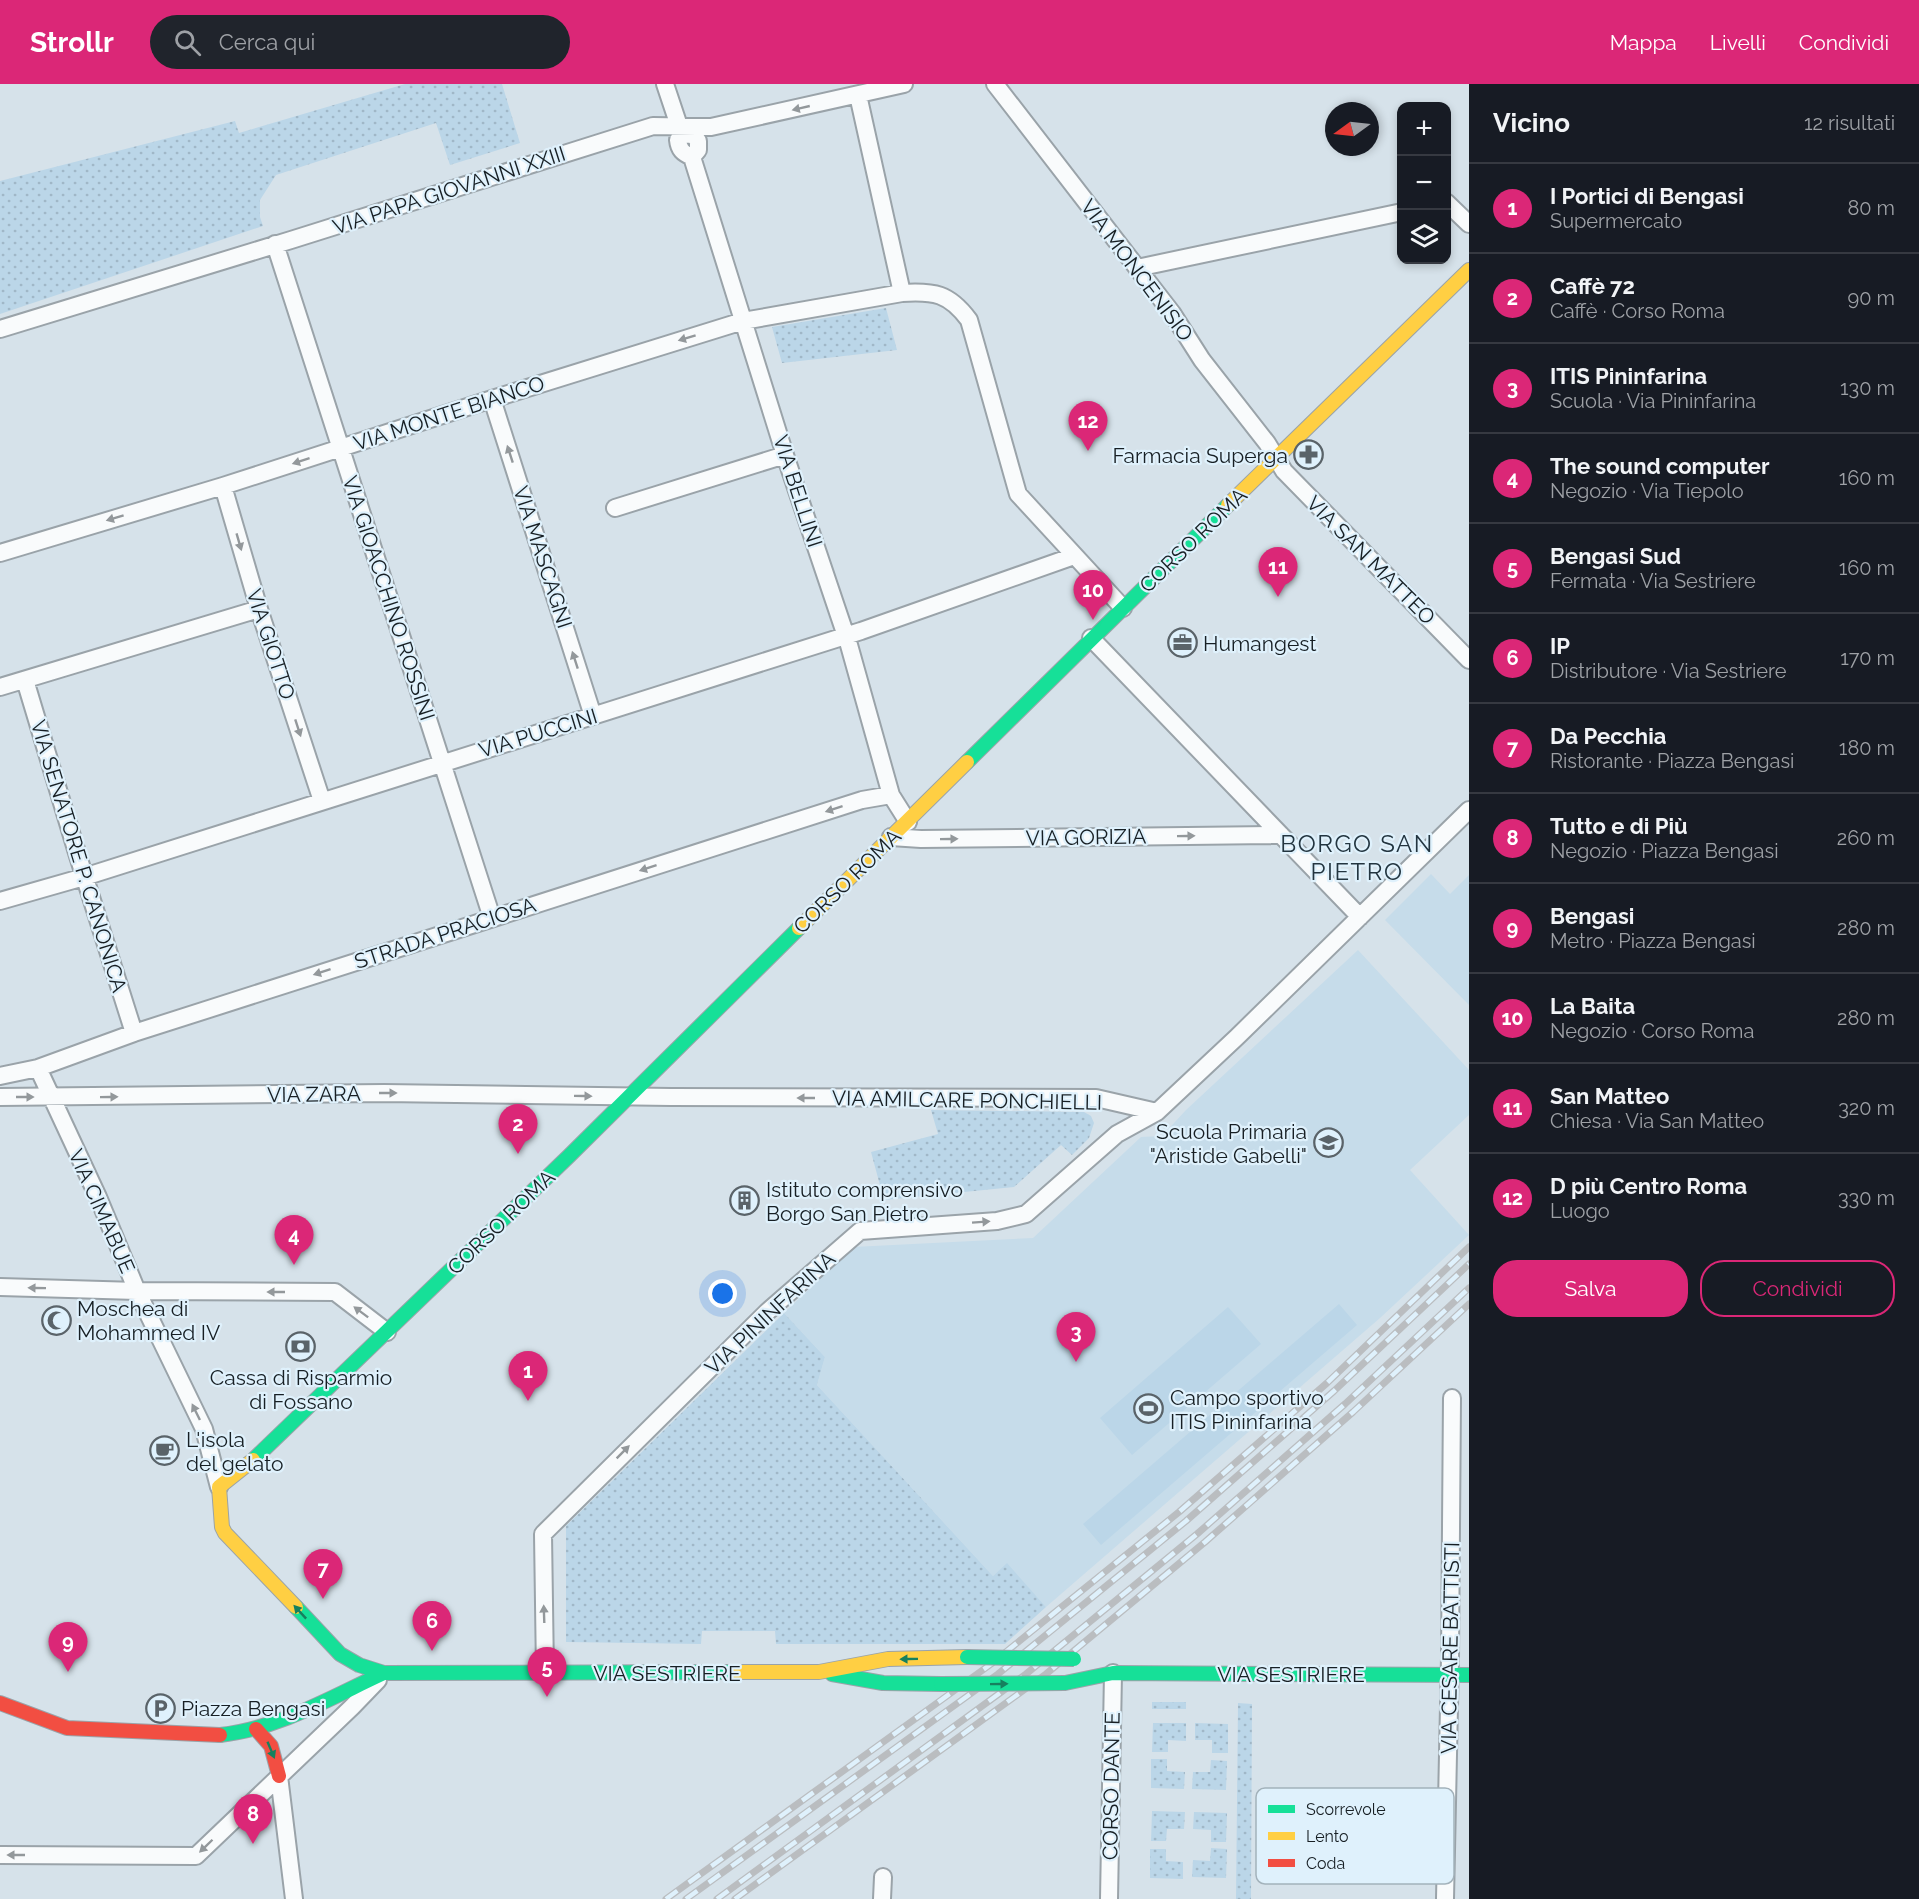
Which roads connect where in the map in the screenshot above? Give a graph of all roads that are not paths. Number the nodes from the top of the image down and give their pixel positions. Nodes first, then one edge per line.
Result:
1 (665, 84) edge
2 (904, 84) edge
3 (995, 84) edge
4 (858, 94) junction
5 (681, 131) junction
6 (1451, 207) edge
7 (1397, 213) edge
8 (1469, 224) edge
9 (275, 244) junction
10 (1137, 268) junction
11 (1469, 270) edge
12 (902, 293) junction
13 (743, 321) junction
14 (0, 328) edge
15 (492, 399) junction
16 (341, 447) junction
17 (786, 455) junction
18 (1276, 458) junction
19 (223, 486) junction
20 (615, 508) dead end
21 (0, 553) edge
22 (1074, 556) junction
23 (1123, 608) junction
24 (259, 609) junction
25 (846, 636) junction
26 (1091, 638) junction
27 (1469, 660) edge
28 (25, 680) junction
29 (0, 687) edge
30 (593, 716) junction
31 (441, 763) junction
32 (891, 795) junction
33 (322, 801) junction
34 (1469, 810) edge
35 (908, 822) junction
36 (1281, 835) junction
37 (891, 837) junction
38 (84, 877) junction
39 (0, 901) edge
40 (1360, 917) junction
41 (492, 918) junction
42 (135, 1033) junction
43 (38, 1068) junction
44 (0, 1076) edge
45 (629, 1096) junction
46 (0, 1097) edge
47 (50, 1097) junction
48 (1157, 1112) junction
49 (0, 1287) edge
50 (138, 1291) junction
51 (387, 1332) junction
52 (1452, 1398) dead end
53 (219, 1487) junction
54 (819, 1672) junction
55 (384, 1673) junction
56 (545, 1673) junction
57 (1113, 1673) junction
58 (1450, 1674) junction
59 (1469, 1675) edge
60 (0, 1703) edge
61 (256, 1729) junction
62 (279, 1776) junction
63 (1447, 1788) edge
64 (0, 1855) edge
65 (883, 1877) dead end
66 (1445, 1884) edge
67 (294, 1899) edge
68 (882, 1899) edge
69 (1109, 1899) edge
70 (1445, 1899) edge

1 - 5 street, VIA BELLINI
2 - 4 street, VIA PAPA GIOVANNI XXIII
3 - 10 street, VIA MONCENISIO
4 -> 5 street, VIA PAPA GIOVANNI XXIII
4 - 12 street
5 - 9 street, VIA PAPA GIOVANNI XXIII
5 - 13 street, VIA BELLINI
6 - 8 street
7 - 10 street
9 - 14 street, VIA PAPA GIOVANNI XXIII
9 - 16 street, VIA GIOACCHINO ROSSINI
10 - 18 street, VIA MONCENISIO
11 - 18 main road, CORSO ROMA
12 - 13 street, VIA MONTE BIANCO
12 - 22 street, VIA MONTE BIANCO
13 -> 15 street, VIA MONTE BIANCO
13 - 17 street, VIA BELLINI
15 - 16 street, VIA MONTE BIANCO
30 -> 15 street, VIA MASCAGNI
16 -> 19 street, VIA MONTE BIANCO
16 - 31 street, VIA GIOACCHINO ROSSINI
17 - 20 street
17 - 25 street, VIA BELLINI
18 - 23 main road, CORSO ROMA
18 - 27 street, VIA SAN MATTEO
19 -> 21 street, VIA MONTE BIANCO
19 -> 24 street, VIA GIOTTO
22 - 23 street, VIA MONTE BIANCO
22 - 25 street, VIA PUCCINI
23 - 26 main road, CORSO ROMA
24 - 28 street
24 -> 33 street, VIA GIOTTO
25 - 30 street, VIA PUCCINI
25 - 32 street, VIA BELLINI
26 - 35 main road, CORSO ROMA
26 - 36 street
28 - 29 street
28 - 38 street, VIA SENATORE P. CANONICA
30 - 31 street, VIA PUCCINI
31 - 33 street, VIA PUCCINI
31 - 41 street, VIA GIOACCHINO ROSSINI
32 - 35 street, VIA BELLINI
32 -> 41 street, STRADA PRACIOSA
33 - 38 street, VIA PUCCINI
34 - 40 street
35 - 37 main road, CORSO ROMA
37 -> 36 street, VIA GORIZIA
36 - 40 street
37 - 45 main road, CORSO ROMA
38 - 39 street, VIA PUCCINI
38 - 42 street, VIA SENATORE P. CANONICA
40 - 48 street
41 -> 42 street, STRADA PRACIOSA
42 - 43 street, STRADA PRACIOSA
43 - 44 street, STRADA PRACIOSA
43 - 47 street, VIA CIMABUE
47 -> 45 street, VIA ZARA
48 -> 45 street, VIA AMILCARE PONCHIELLI
45 - 51 main road, CORSO ROMA
46 -> 47 street, VIA ZARA
47 - 50 street, VIA CIMABUE
56 -> 48 street, VIA PININFARINA
50 -> 49 street
51 -> 50 street
53 -> 50 street, VIA CIMABUE
51 - 53 main road, CORSO ROMA
52 - 58 street, VIA CESARE BATTISTI
55 -> 53 main road, VIA SESTRIERE
54 - 56 main road, VIA SESTRIERE
54 -> 57 main road, VIA SESTRIERE, bridge
57 -> 54 main road, VIA SESTRIERE, bridge
55 - 56 main road, VIA SESTRIERE
55 - 61 main road
55 - 62 street
57 - 58 main road, VIA SESTRIERE
57 - 69 street, CORSO DANTE
58 - 59 main road, VIA SESTRIERE
58 - 63 street, VIA CESARE BATTISTI
60 - 61 main road
61 -> 62 main road
62 -> 64 street
62 - 67 street
65 - 68 street
66 - 70 street, VIA CESARE BATTISTI

